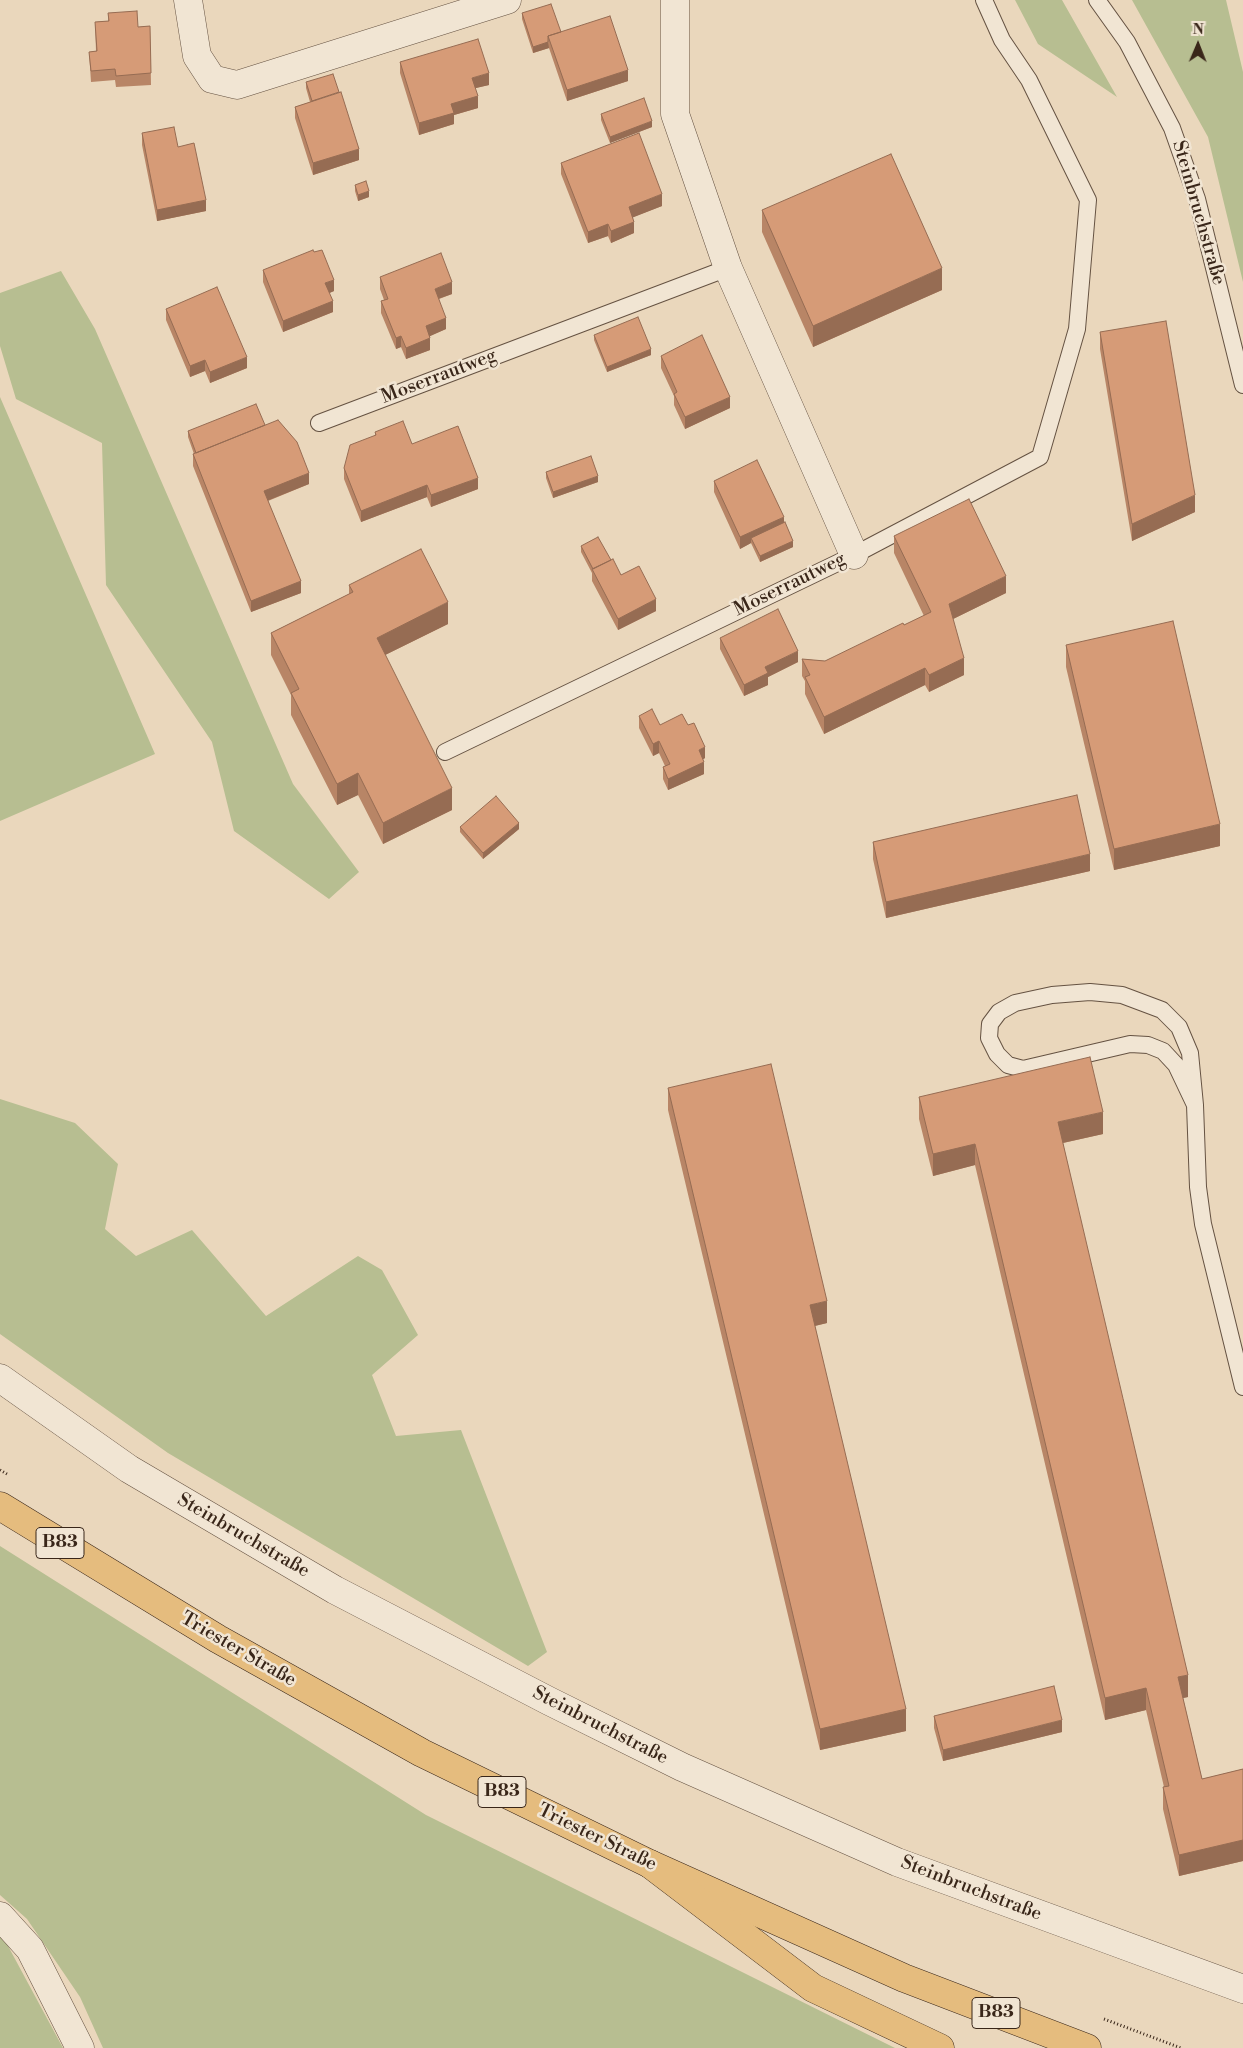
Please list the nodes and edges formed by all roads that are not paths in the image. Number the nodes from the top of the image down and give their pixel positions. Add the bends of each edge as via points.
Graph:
1 (188, 0) edge
2 (507, 0) edge
3 (675, 0) edge
4 (984, 0) edge
5 (1097, 0) edge
6 (728, 268) junction
7 (1243, 385) edge
8 (319, 423) dead end
9 (854, 555) junction
10 (445, 752) dead end
11 (1195, 1105) junction
12 (0, 1378) edge
13 (1243, 1387) edge
14 (0, 1506) edge
15 (650, 1864) junction
16 (0, 1916) edge
17 (1243, 1988) edge
18 (80, 2048) edge
19 (940, 2048) edge
20 (1087, 2048) edge

1 - 2 street via 197,56 212,78 238,85
3 - 6 street, Moserrautweg via 674,114
4 - 9 lane via 1002,40 1029,80 1088,200 1077,329 1040,457
5 - 7 lane, Steinbruchstraße via 1127,42 1172,128 1197,198
6 - 8 lane, Moserrautweg
6 - 9 street, Moserrautweg
9 - 10 lane, Moserrautweg
11 - 11 lane via 1190,1053 1179,1027 1162,1010 1122,995 1090,992 1052,995 1015,1003 999,1012 990,1024 989,1038 997,1054 1008,1065 1023,1069 1130,1044 1148,1045 1163,1051 1176,1065
11 - 13 lane via 1203,1224
12 - 17 street, Steinbruchstraße via 128,1469 334,1590 682,1767 897,1862
14 - 15 main road, Triester Straße / B83 via 218,1640 356,1718
15 - 19 main road via 813,1988
15 - 20 main road, Triester Straße / B83 via 904,1978
16 - 18 street via 30,1949

